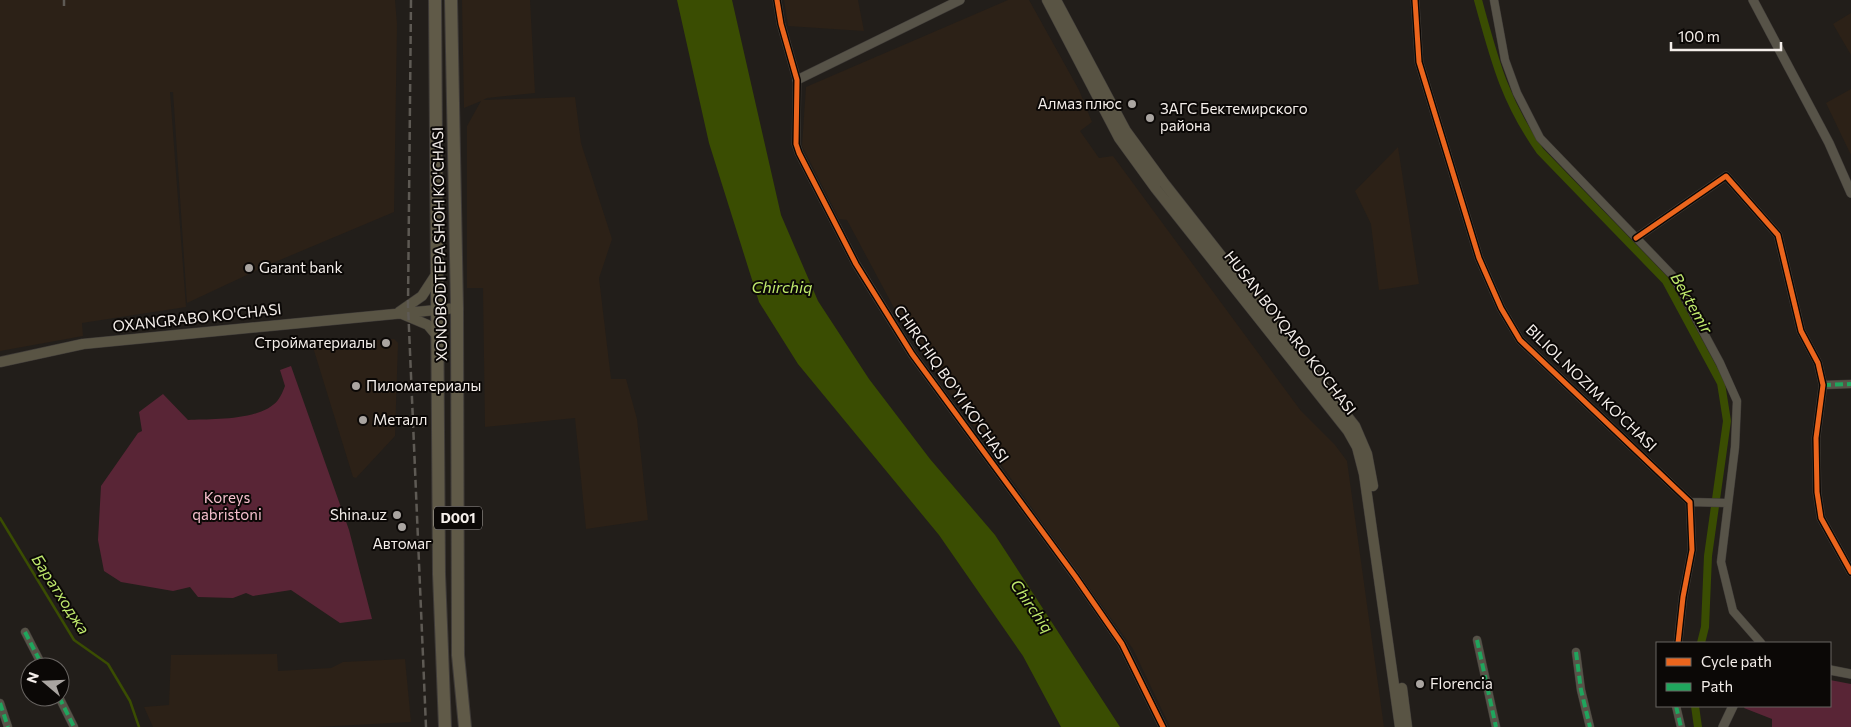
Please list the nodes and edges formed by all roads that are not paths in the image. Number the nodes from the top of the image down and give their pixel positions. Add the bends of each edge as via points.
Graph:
1 (435, 0) edge
2 (451, 0) edge
3 (776, 0) edge
4 (960, 0) edge
5 (1047, 0) edge
6 (1056, 0) edge
7 (1415, 0) edge
8 (1494, 0) edge
9 (1753, 0) edge
10 (797, 80) junction
11 (1160, 186) junction
12 (1851, 193) edge
13 (1636, 238) junction
14 (437, 272) junction
15 (457, 308) junction
16 (438, 309) junction
17 (398, 312) junction
18 (438, 337) junction
19 (0, 362) edge
20 (1851, 384) edge
21 (1823, 385) junction
22 (1690, 502) junction
23 (1727, 503) junction
24 (1851, 572) edge
25 (25, 632) dead end
26 (1477, 640) dead end
27 (1678, 642) edge
28 (1759, 642) edge
29 (1576, 652) dead end
30 (38, 657) edge
31 (1831, 670) edge
32 (1851, 674) edge
33 (0, 703) edge
34 (462, 703) junction
35 (444, 705) junction
36 (64, 707) edge
37 (1676, 707) edge
38 (1732, 707) edge
39 (8, 727) edge
40 (74, 727) edge
41 (444, 727) edge
42 (465, 727) edge
43 (1163, 727) edge
44 (1400, 727) edge
45 (1407, 727) edge
46 (1496, 727) edge
47 (1590, 727) edge
48 (1681, 727) edge
49 (1722, 727) edge

1 - 14 highway, XONOBODTEPA SHOH KO'CHASI / D001
2 - 15 highway, XONOBODTEPA SHOH KO'CHASI / D001
3 - 10 street, CHIRCHIQ BO'YI KO'CHASI
4 - 10 street
5 - 11 main road, HUSAN BOYQARO KO'CHASI via 1119,138
6 - 11 main road, HUSAN BOYQARO KO'CHASI via 1126,132
7 - 22 street, BILIOL NOZIM KO'CHASI via 1419,62 1479,258 1501,308 1520,340
8 - 13 street via 1505,60 1517,93 1540,138
9 - 12 street
10 - 43 street, CHIRCHIQ BO'YI KO'CHASI via 798,153 856,264 912,354 1122,644
11 - 44 main road, HUSAN BOYQARO KO'CHASI via 1348,430 1357,447 1367,493
11 - 45 main road, HUSAN BOYQARO KO'CHASI via 1355,426 1362,440 1369,464
13 - 21 street via 1727,177 1778,236 1801,331 1818,363
13 - 23 street via 1673,276 1737,401
14 - 16 highway, XONOBODTEPA SHOH KO'CHASI / D001
14 - 17 main road, OXANGRABO KO'CHASI via 422,296
15 - 16 main road, OXANGRABO KO'CHASI
15 - 34 highway, XONOBODTEPA SHOH KO'CHASI / D001 via 458,646
16 - 17 main road, OXANGRABO KO'CHASI
16 - 18 highway, XONOBODTEPA SHOH KO'CHASI / D001
17 - 18 main road, OXANGRABO KO'CHASI via 419,320
17 - 19 main road, OXANGRABO KO'CHASI via 83,344
18 - 35 highway, XONOBODTEPA SHOH KO'CHASI / D001 via 439,583
20 - 21 street
21 - 24 street via 1816,438 1820,518
22 - 23 street
22 - 27 street via 1692,550
23 - 28 street via 1721,562 1733,611
25 - 30 street
26 - 46 street
29 - 47 street
31 - 32 street
33 - 39 street
34 - 35 highway
34 - 42 highway, XONOBODTEPA SHOH KO'CHASI / D001
35 - 41 highway, XONOBODTEPA SHOH KO'CHASI / D001
36 - 40 street
37 - 48 street
38 - 49 street

